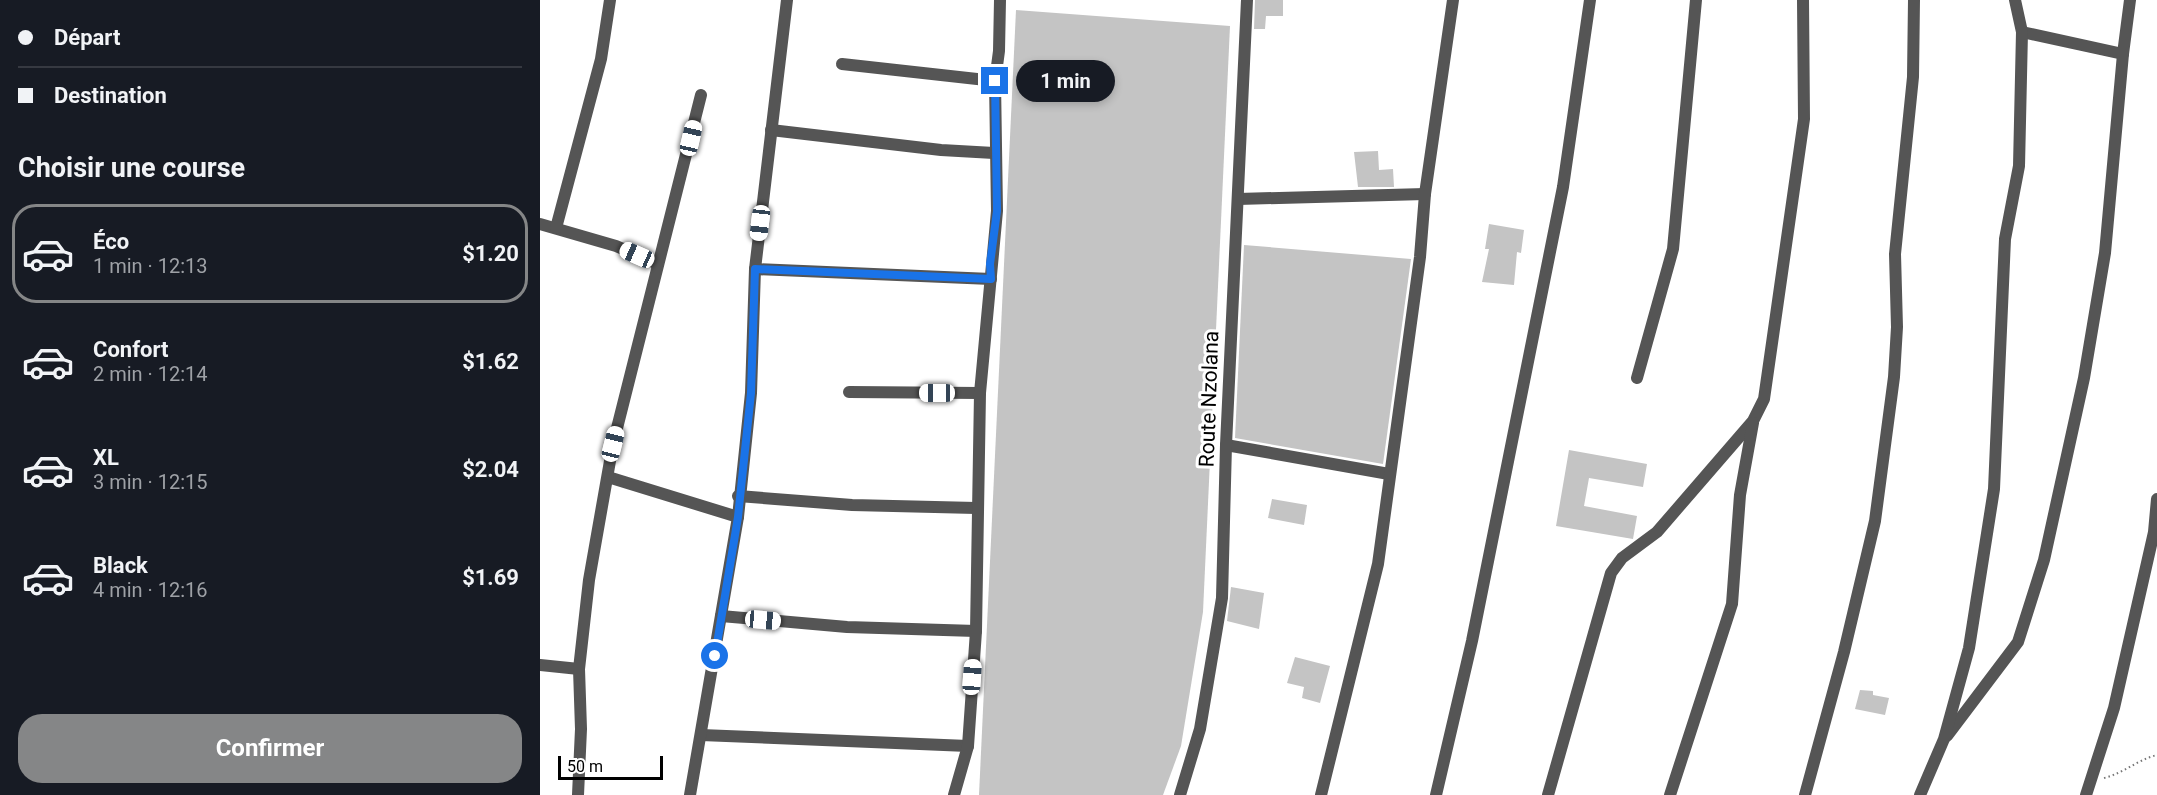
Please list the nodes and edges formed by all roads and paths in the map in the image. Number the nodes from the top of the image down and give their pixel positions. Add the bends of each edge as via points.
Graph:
1 (610, 0) edge
2 (787, 0) edge
3 (1000, 0) edge
4 (1247, 0) edge
5 (1453, 0) edge
6 (1590, 0) edge
7 (1696, 0) edge
8 (1803, 0) edge
9 (1914, 0) edge
10 (2015, 0) edge
11 (2130, 0) edge
12 (2022, 32) junction
13 (2123, 54) junction
14 (842, 64) dead end
15 (995, 81) junction
16 (701, 95) dead end
17 (771, 130) junction
18 (994, 153) junction
19 (1425, 194) junction
20 (1238, 199) junction
21 (540, 224) edge
22 (556, 228) junction
23 (658, 264) junction
24 (755, 269) junction
25 (991, 279) junction
26 (1637, 378) dead end
27 (849, 392) dead end
28 (980, 393) junction
29 (1753, 421) junction
30 (1226, 445) junction
31 (1389, 474) junction
32 (608, 477) junction
33 (738, 496) junction
34 (2157, 499) edge
35 (976, 508) junction
36 (738, 517) junction
37 (722, 616) junction
38 (976, 631) junction
39 (540, 665) edge
40 (579, 669) junction
41 (701, 735) junction
42 (1944, 739) junction
43 (968, 746) junction
44 (2157, 755) edge
45 (2090, 782) junction
46 (578, 795) edge
47 (690, 795) edge
48 (954, 795) edge
49 (1180, 795) edge
50 (1321, 795) edge
51 (1436, 795) edge
52 (1548, 795) edge
53 (1670, 795) edge
54 (1805, 795) edge
55 (1920, 795) edge
56 (2086, 795) edge

1 - 22 street via 601,59
2 - 17 street
3 - 15 street
4 - 20 street, Route Nzolana
5 - 19 street
6 - 51 street via 1563,187 1472,641
7 - 26 street via 1673,249
8 - 29 street via 1804,118 1764,399
9 - 54 street via 1913,76 1895,254 1894,377 1875,520
10 - 12 street
11 - 13 street
12 - 13 street
12 - 42 street via 2019,166 2005,239 1994,489 1969,648
13 - 42 street via 2105,253 2084,378 2044,560 2018,642
14 - 15 street
15 - 18 street
16 - 23 street
17 - 18 street
17 - 24 street
18 - 25 street via 997,211
19 - 20 street
19 - 31 street via 1420,257
20 - 30 street, Route Nzolana
21 - 22 street
22 - 23 street
23 - 32 street
24 - 25 street
24 - 33 street via 751,393
25 - 28 street
27 - 28 street
28 - 35 street
29 - 52 street via 1657,532 1616,564
29 - 53 street via 1740,495 1732,604
30 - 31 street
30 - 49 street, Route Nzolana via 1222,598 1200,729
31 - 50 street via 1378,564
32 - 36 street
32 - 40 street via 589,580
33 - 35 street via 852,505
33 - 36 street
34 - 45 street via 2154,532 2114,708
35 - 38 street
36 - 37 street
37 - 38 street via 847,627
37 - 41 street
38 - 43 street
39 - 40 street
40 - 46 street
41 - 43 street
41 - 47 street
42 - 55 street
43 - 48 street
44 - 45 path via 2142,759 2127,771
45 - 56 street

